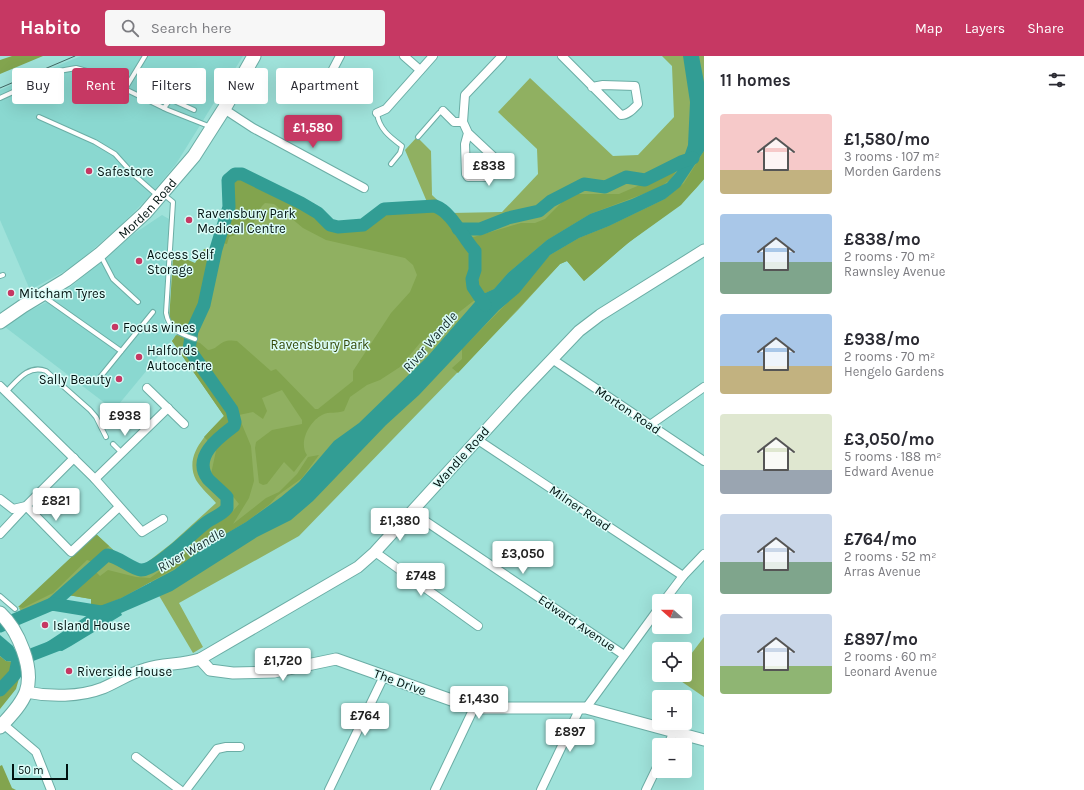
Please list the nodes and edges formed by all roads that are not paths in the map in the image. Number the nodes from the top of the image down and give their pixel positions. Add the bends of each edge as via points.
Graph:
1 (145, 56) edge
2 (254, 56) edge
3 (340, 56) edge
4 (404, 56) edge
5 (433, 56) edge
6 (502, 56) edge
7 (566, 57) edge
8 (334, 68) edge
9 (72, 69) edge
10 (420, 70) junction
11 (129, 83) edge
12 (592, 88) junction
13 (0, 98) edge
14 (156, 104) edge
15 (164, 108) junction
16 (224, 109) junction
17 (194, 110) dead end
18 (443, 112) joint
19 (377, 113) joint
20 (39, 117) dead end
21 (463, 122) junction
22 (213, 127) junction
23 (468, 133) junction
24 (418, 137) dead end
25 (391, 164) dead end
26 (364, 188) dead end
27 (161, 196) junction
28 (704, 250) edge
29 (100, 254) junction
30 (43, 295) junction
31 (138, 302) dead end
32 (153, 312) dead end
33 (0, 322) edge
34 (195, 339) dead end
35 (121, 351) junction
36 (552, 359) junction
37 (97, 381) dead end
38 (704, 387) edge
39 (147, 388) dead end
40 (3, 389) edge
41 (168, 408) junction
42 (184, 424) dead end
43 (650, 425) junction
44 (106, 437) dead end
45 (478, 440) junction
46 (113, 444) dead end
47 (122, 453) junction
48 (74, 458) junction
49 (704, 461) edge
50 (95, 479) junction
51 (0, 499) edge
52 (26, 506) junction
53 (119, 506) junction
54 (412, 512) junction
55 (163, 519) dead end
56 (0, 534) edge
57 (375, 552) junction
58 (704, 554) edge
59 (683, 576) junction
60 (669, 594) edge
61 (0, 596) edge
62 (15, 609) dead end
63 (652, 617) edge
64 (7, 620) edge
65 (478, 626) dead end
66 (624, 655) junction
67 (200, 659) junction
68 (384, 676) junction
69 (26, 692) junction
70 (474, 708) junction
71 (583, 708) junction
72 (1, 725) edge
73 (674, 731) junction
74 (671, 738) edge
75 (704, 740) edge
76 (240, 747) dead end
77 (136, 757) dead end
78 (652, 778) edge
79 (51, 790) edge
80 (180, 790) edge
81 (186, 790) edge
82 (330, 790) edge
83 (434, 790) edge
84 (541, 790) edge
85 (646, 790) edge

1 - 11 lane
2 - 16 main road, Morden Road
3 - 8 street
4 - 10 street
5 - 10 street
6 - 21 street via 465,95
7 - 12 street
9 - 13 lane via 59,71
10 - 19 street via 386,109
12 - 12 street via 603,85 635,86 638,104 633,110 621,115
14 - 15 lane
15 - 17 lane via 168,101 172,100
15 - 22 lane
16 - 22 main road, Morden Road
16 - 26 street via 253,128
18 - 21 street via 454,122
18 - 24 lane via 439,113
19 - 25 lane via 378,123 384,132 402,146
20 - 27 lane via 95,142 115,154 133,174
21 - 23 street
22 - 27 main road, Morden Road
23 - 23 street via 465,144 466,174 468,177 489,177 499,166 499,162
27 - 29 main road, Morden Road
27 - 34 lane via 173,202 167,321 172,328
28 - 36 street, Wandle Road via 600,315 579,331
29 - 30 main road, Morden Road
29 - 31 lane via 113,279
30 - 33 main road, Morden Road
30 - 35 lane
32 - 35 lane
35 - 37 lane
36 - 43 street, Morton Road
36 - 45 street, Wandle Road
38 - 43 street
39 - 41 street
40 - 44 lane via 31,370 46,371 90,410
40 - 48 street
41 - 42 street
41 - 47 street
43 - 49 street, Morton Road
45 - 54 street, Wandle Road
45 - 59 street, Milner Road
46 - 47 lane
47 - 50 street
48 - 50 street
48 - 52 street
50 - 53 street
51 - 52 street via 13,509
52 - 53 street via 70,552
52 - 56 street
53 - 55 street via 142,532
54 - 57 street, Wandle Road
54 - 66 street, Edward Avenue
57 - 65 street
57 - 67 street, Wandle Road via 354,569
58 - 59 street
59 - 60 street
61 - 62 lane
63 - 66 street
64 - 69 main road via 21,644 29,668 30,677
66 - 71 street
67 - 68 street, The Drive via 210,670 257,673 336,660
67 - 69 street, Wandle Road via 145,668 87,692 51,695
68 - 70 street, The Drive
68 - 82 street
69 - 72 main road via 16,709
70 - 71 street, The Drive
70 - 83 street
71 - 73 street, The Drive
71 - 84 street
72 - 79 street via 36,752
73 - 74 street
73 - 75 street, The Drive
76 - 81 street via 217,749
77 - 80 street
78 - 85 street

